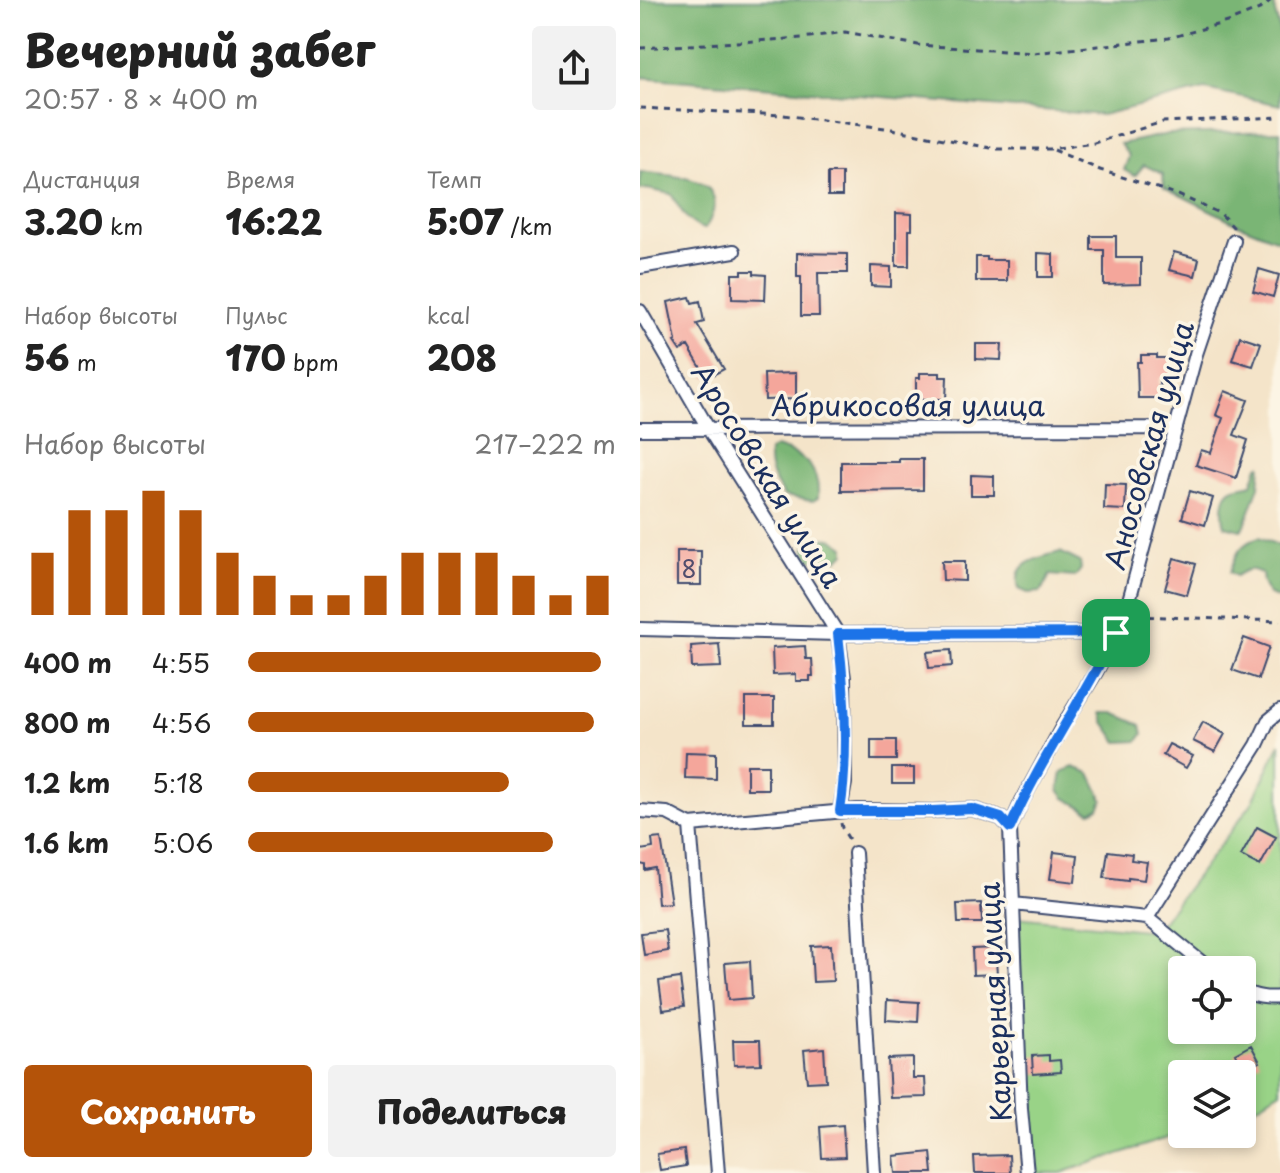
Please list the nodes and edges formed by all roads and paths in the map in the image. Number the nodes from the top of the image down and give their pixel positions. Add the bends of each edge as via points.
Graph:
1 (1271, 0) edge
2 (640, 48) edge
3 (640, 108) edge
4 (1280, 117) edge
5 (1050, 149) junction
6 (1234, 241) joint
7 (734, 251) dead end
8 (640, 267) edge
9 (640, 311) edge
10 (708, 428) junction
11 (1175, 428) junction
12 (640, 429) edge
13 (1125, 615) junction
14 (1280, 621) edge
15 (640, 629) edge
16 (1116, 633) junction
17 (838, 634) junction
18 (1280, 711) edge
19 (640, 811) edge
20 (840, 811) junction
21 (690, 825) junction
22 (1010, 828) junction
23 (855, 853) joint
24 (1013, 904) junction
25 (1147, 918) junction
26 (1194, 956) edge
27 (1256, 996) edge
28 (1280, 997) edge
29 (718, 1173) edge
30 (874, 1173) edge
31 (1027, 1173) edge

1 - 2 path via 1227,22 1169,38 1034,53 918,45 845,32
3 - 5 path via 783,115 996,149
4 - 5 path via 1163,122 1094,143
5 - 6 path via 1221,214 1233,227
6 - 11 street, Аносовская улица
7 - 8 street
9 - 10 street, Аросовская улица
10 - 11 street, Абрикосовая улица
10 - 12 street, Абрикосовая улица
10 - 17 street, Аросовская улица
11 - 13 street, Аносовская улица
13 - 14 path
13 - 16 street, Аносовская улица
15 - 17 street
16 - 17 street
16 - 22 street, Аносовская улица
17 - 20 street, Аросовская улица via 844,678 845,783
18 - 25 street via 1268,721
19 - 21 street via 667,813
20 - 21 street
20 - 22 street via 972,809 1001,818
20 - 23 path
21 - 29 street
22 - 24 street, Карьерная улица
23 - 30 street
24 - 25 street
24 - 31 street, Карьерная улица
25 - 26 street
27 - 28 street

